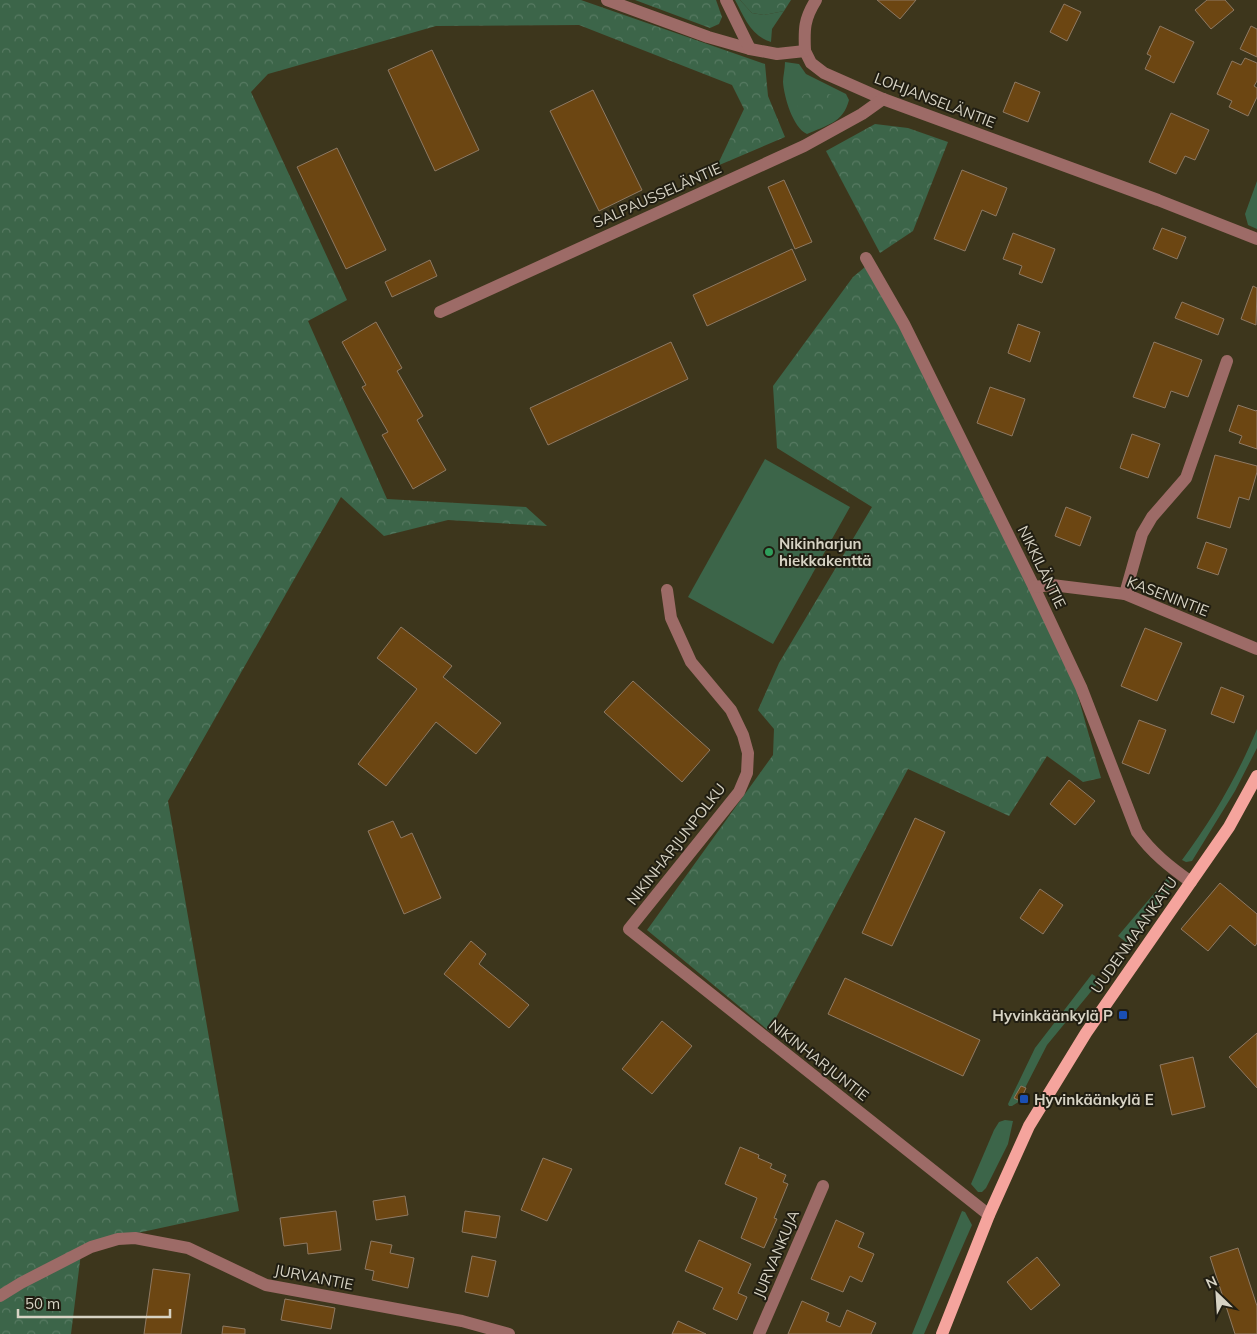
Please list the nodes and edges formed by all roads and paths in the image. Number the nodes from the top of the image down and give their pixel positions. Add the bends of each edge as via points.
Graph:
1 (607, 0) edge
2 (726, 0) edge
3 (816, 0) edge
4 (750, 49) junction
5 (805, 51) junction
6 (882, 99) junction
7 (1257, 239) edge
8 (866, 258) dead end
9 (440, 312) dead end
10 (1227, 361) dead end
11 (1034, 587) junction
12 (667, 590) dead end
13 (1125, 594) junction
14 (1257, 649) edge
15 (1257, 776) edge
16 (1191, 882) junction
17 (629, 929) joint
18 (823, 1186) dead end
19 (989, 1215) junction
20 (0, 1296) edge
21 (509, 1334) edge
22 (759, 1334) edge
23 (942, 1334) edge

1 - 4 street
2 - 4 street
3 - 5 street via 807,13
4 - 5 street via 777,54
5 - 6 street, LOHJANSELÄNTIE via 811,63 824,73
6 - 7 street, LOHJANSELÄNTIE
6 - 9 street, SALPAUSSELÄNTIE via 862,114 804,146
8 - 11 street, NIKKILÄNTIE via 904,324
10 - 13 street via 1186,478 1152,517 1142,534
11 - 13 street, KASENINTIE via 1066,586
11 - 16 street, NIKKILÄNTIE via 1081,687 1137,832 1148,848
12 - 17 street, NIKINHARJUNPOLKU via 671,618 691,662 731,710 743,735 748,753 747,773 739,792
13 - 14 street, KASENINTIE
15 - 16 main road, UUDENMAANKATU via 1229,827
16 - 19 main road, UUDENMAANKATU via 1081,1041 1029,1126
17 - 19 street, NIKINHARJUNTIE
18 - 22 street, JURVANKUJA
19 - 23 main road, UUDENMAANKATU
20 - 21 street, JURVANTIE via 91,1247 135,1238 188,1248 266,1285 462,1321

